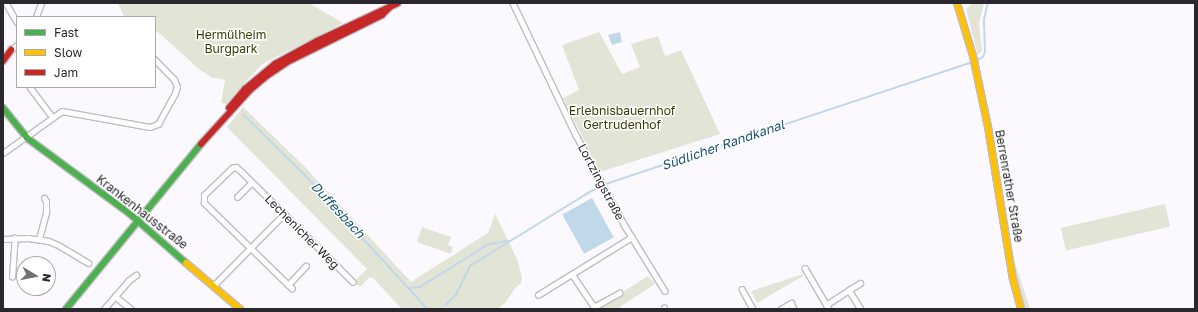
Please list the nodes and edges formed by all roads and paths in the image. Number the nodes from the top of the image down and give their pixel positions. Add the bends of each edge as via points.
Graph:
1 (6, 3) edge
2 (41, 3) edge
3 (398, 3) edge
4 (513, 3) edge
5 (957, 3) edge
6 (36, 16) edge
7 (16, 20) edge
8 (16, 46) edge
9 (11, 50) junction
10 (3, 57) edge
11 (3, 61) edge
12 (156, 61) edge
13 (31, 88) edge
14 (3, 108) edge
15 (53, 117) junction
16 (27, 138) junction
17 (3, 153) edge
18 (251, 183) junction
19 (237, 197) dead end
20 (44, 198) dead end
21 (284, 214) junction
22 (139, 221) junction
23 (632, 237) junction
24 (15, 238) junction
25 (3, 239) edge
26 (39, 239) junction
27 (250, 249) junction
28 (88, 262) dead end
29 (306, 266) dead end
30 (805, 268) dead end
31 (572, 274) junction
32 (136, 275) dead end
33 (12, 277) dead end
34 (352, 282) dead end
35 (860, 283) dead end
36 (214, 285) junction
37 (742, 289) dead end
38 (849, 290) junction
39 (665, 291) dead end
40 (618, 293) dead end
41 (538, 295) dead end
42 (115, 296) junction
43 (828, 307) edge
44 (66, 309) edge
45 (104, 309) edge
46 (131, 309) edge
47 (240, 309) edge
48 (753, 309) edge
49 (781, 309) edge
50 (794, 309) edge
51 (861, 309) edge
52 (1022, 309) edge

1 - 7 street
2 - 6 street
3 - 22 street via 317,40 275,64 245,89
4 - 23 street, Lortzingstraße via 556,95
5 - 52 street, Berrenrather Straße via 973,56 996,164 1013,279
8 - 9 street
9 - 10 street
9 - 11 street
12 - 15 street via 177,86 159,122 153,127 65,111
13 - 15 street
14 - 16 street, Krankenhausstraße
15 - 16 street
16 - 17 street
16 - 22 street, Krankenhausstraße
18 - 19 street
18 - 21 street, Lechenicher Weg
18 - 27 street, Lechenicher Weg via 236,167 232,168 204,195 204,203
20 - 26 street via 47,206
21 - 27 street
21 - 34 street, Lechenicher Weg
22 - 36 street, Krankenhausstraße
22 - 44 street
23 - 31 street
23 - 39 street, Lortzingstraße
24 - 25 street
24 - 26 street
24 - 33 street
26 - 28 street via 60,246
27 - 29 street via 290,287
27 - 36 street
30 - 43 street
31 - 40 street via 594,307
31 - 41 street
32 - 42 street
35 - 38 street
36 - 47 street, Krankenhausstraße
37 - 48 street
38 - 43 street
38 - 51 street
42 - 45 street
42 - 46 street
49 - 50 street via 791,303

